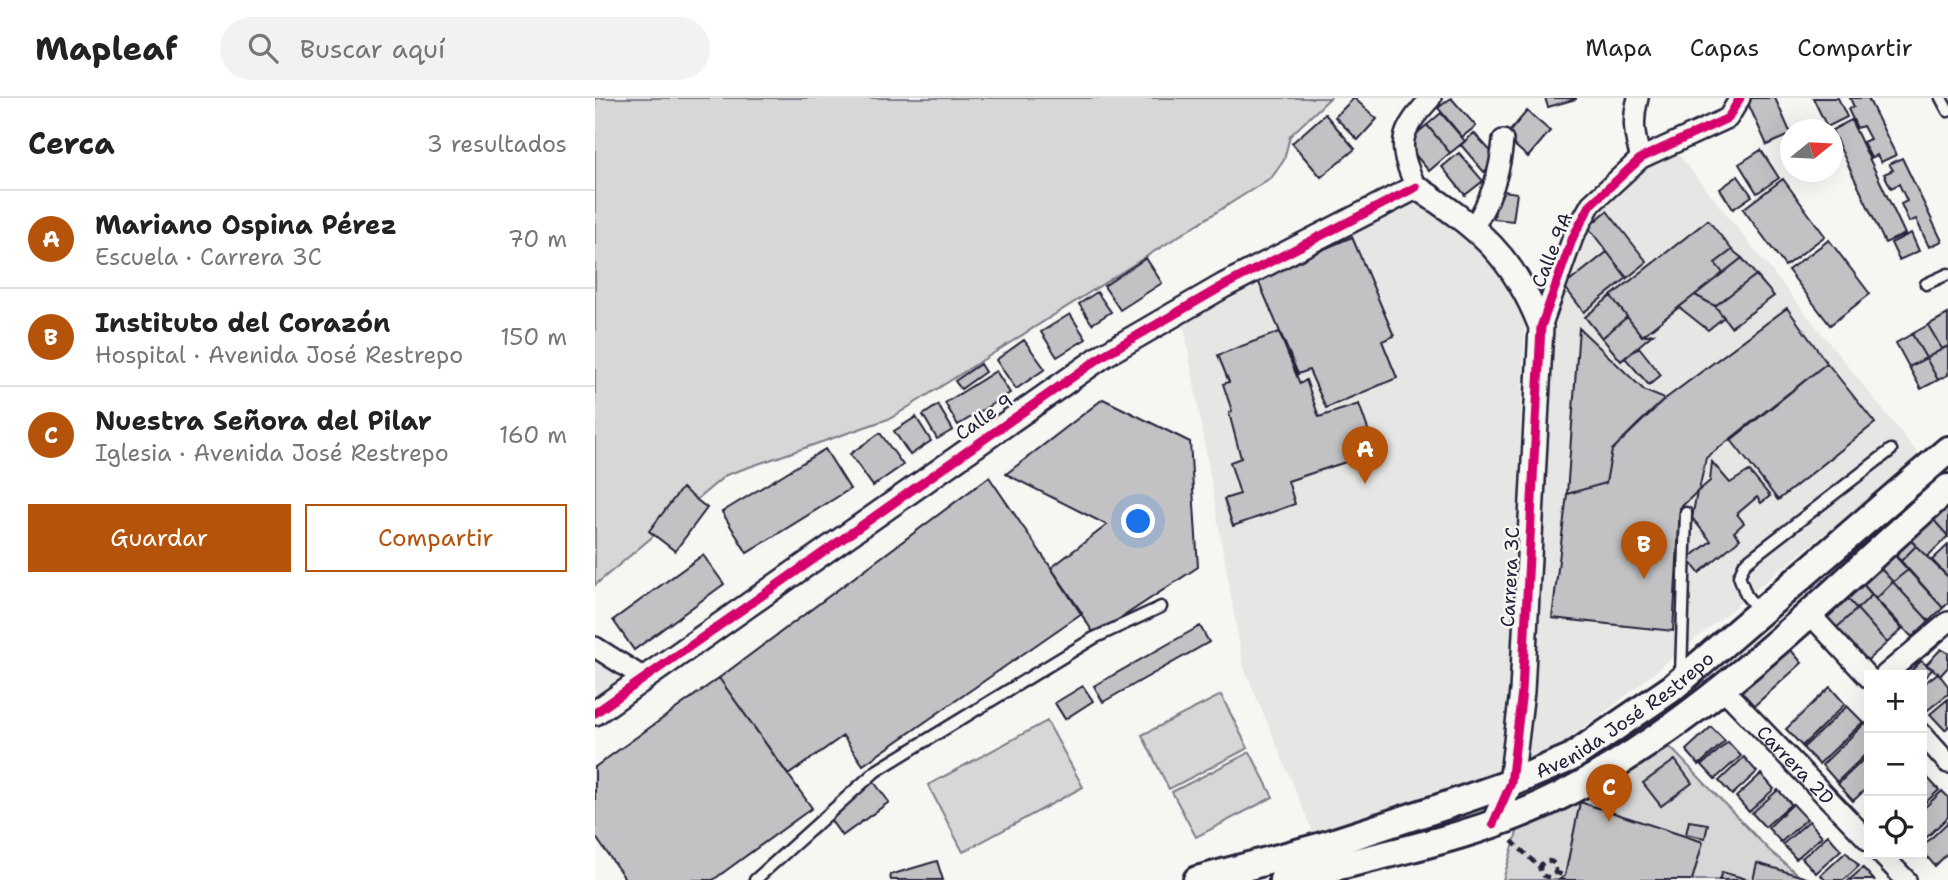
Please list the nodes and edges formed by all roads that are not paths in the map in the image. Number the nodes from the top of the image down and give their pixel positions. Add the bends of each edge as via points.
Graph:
1 (1431, 98) edge
2 (1638, 98) edge
3 (1741, 98) edge
4 (1941, 98) edge
5 (1948, 111) edge
6 (1503, 140) dead end
7 (1641, 158) junction
8 (1416, 187) junction
9 (1473, 228) junction
10 (1948, 274) edge
11 (1926, 284) dead end
12 (1541, 327) junction
13 (1891, 450) dead end
14 (1948, 450) edge
15 (1948, 488) edge
16 (1686, 513) dead end
17 (1161, 607) dead end
18 (1808, 612) junction
19 (1761, 613) junction
20 (1948, 622) edge
21 (595, 647) edge
22 (1891, 670) edge
23 (1864, 673) edge
24 (643, 678) junction
25 (1681, 681) junction
26 (1723, 689) junction
27 (595, 713) edge
28 (1927, 740) edge
29 (1948, 763) edge
30 (1511, 783) junction
31 (1493, 824) junction
32 (1864, 836) edge
33 (1886, 859) edge
34 (755, 880) edge
35 (1197, 880) edge
36 (1283, 880) edge
37 (1906, 880) edge

1 - 8 street via 1401,141
2 - 7 street via 1633,116
3 - 7 street, Calle 9A via 1728,118
4 - 5 lane
6 - 9 street via 1490,200
7 - 12 street, Calle 9A via 1591,204 1573,237
8 - 9 street
8 - 24 street, Calle 9 via 1223,286 1104,355
9 - 12 street via 1506,259
10 - 11 lane
12 - 30 street, Carrera 3C via 1522,691
13 - 19 lane via 1745,563 1739,576 1742,586
14 - 19 main road, Avenida José Restrepo
15 - 18 main road, Avenida José Restrepo
16 - 25 lane
17 - 34 lane via 1094,638 876,771
18 - 23 street
18 - 26 main road, Avenida José Restrepo
19 - 25 main road, Avenida José Restrepo
20 - 22 street
21 - 24 street
24 - 27 street, Calle 9
25 - 30 main road, Avenida José Restrepo via 1570,758
26 - 31 main road, Avenida José Restrepo via 1657,737 1563,795
26 - 32 street, Carrera 2D
28 - 29 street
30 - 31 street, Carrera 3C
30 - 35 main road, Avenida José Restrepo via 1319,847
31 - 36 main road, Avenida José Restrepo
33 - 37 street

